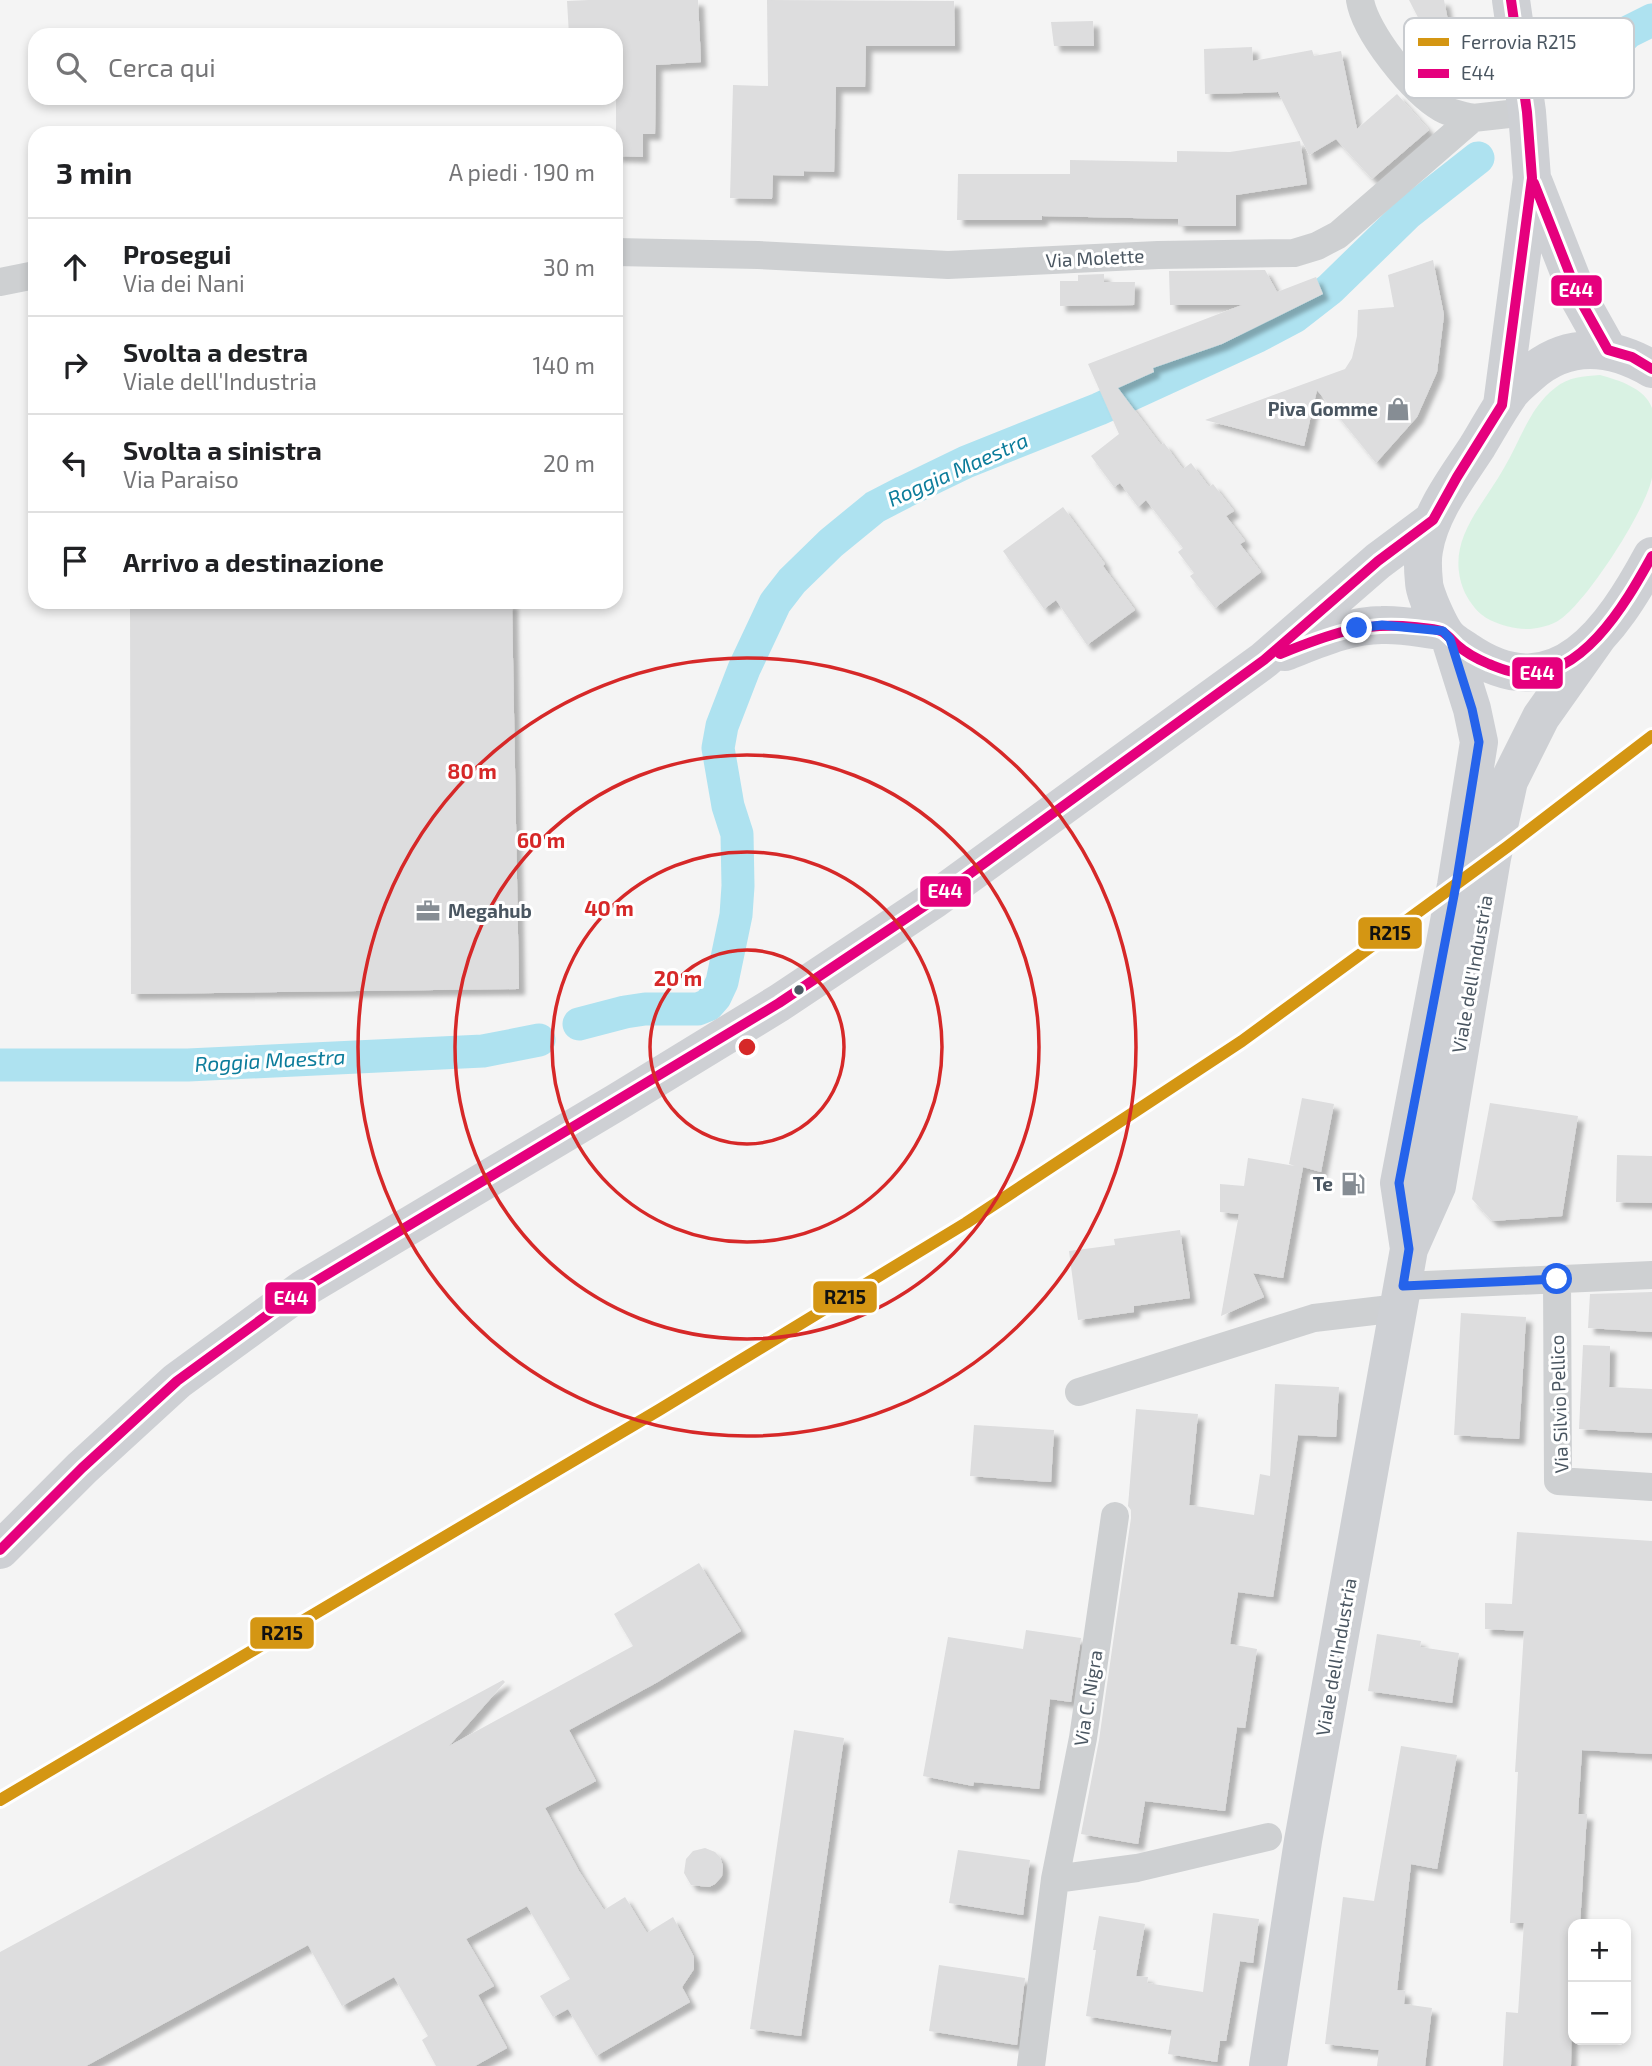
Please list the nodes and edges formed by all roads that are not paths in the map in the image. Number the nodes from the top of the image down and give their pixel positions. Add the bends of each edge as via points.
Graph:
1 (1360, 0) edge
2 (1511, 0) edge
3 (1514, 18) edge
4 (1404, 72) edge
5 (1427, 98) edge
6 (1525, 98) edge
7 (1527, 112) junction
8 (1473, 118) junction
9 (1532, 178) junction
10 (623, 252) edge
11 (28, 276) edge
12 (0, 282) edge
13 (1636, 358) edge
14 (1502, 405) junction
15 (1433, 520) junction
16 (1652, 556) edge
17 (1446, 635) junction
18 (1599, 635) junction
19 (1264, 660) junction
20 (1652, 1275) edge
21 (1557, 1279) junction
22 (1404, 1281) junction
23 (1079, 1392) dead end
24 (1652, 1487) edge
25 (1115, 1516) dead end
26 (0, 1550) edge
27 (1268, 1836) dead end
28 (1055, 1880) junction
29 (1031, 2066) edge
30 (1268, 2066) edge

1 - 4 street via 1373,34
2 - 3 main road
5 - 8 street
6 - 7 main road
7 - 8 street
7 - 9 main road
8 - 10 street, Via Molette via 1338,235 1294,253 948,265
9 - 13 main road via 1580,300
9 - 14 main road
11 - 12 street
13 - 14 main road via 1591,349 1566,354 1538,367
14 - 15 main road
15 - 17 main road, Viale dell'Industria via 1424,550 1424,586
15 - 19 main road via 1378,561
16 - 18 main road
17 - 18 main road via 1483,663 1517,673 1556,667 1579,656
17 - 19 main road via 1382,625 1357,628
17 - 22 main road, Viale dell'Industria via 1479,742 1399,1183
18 - 22 main road, Viale dell'Industria via 1541,717 1508,782 1437,1186
19 - 26 main road via 935,899 779,1003 303,1289 177,1381
20 - 21 street
21 - 22 street
21 - 24 street, Via Silvio Pellico via 1558,1481
22 - 23 street via 1314,1318
22 - 30 main road, Viale dell'Industria via 1303,1841
25 - 28 street, Via C. Nigra via 1083,1738
27 - 28 street via 1137,1868
28 - 29 street, Via C. Nigra

